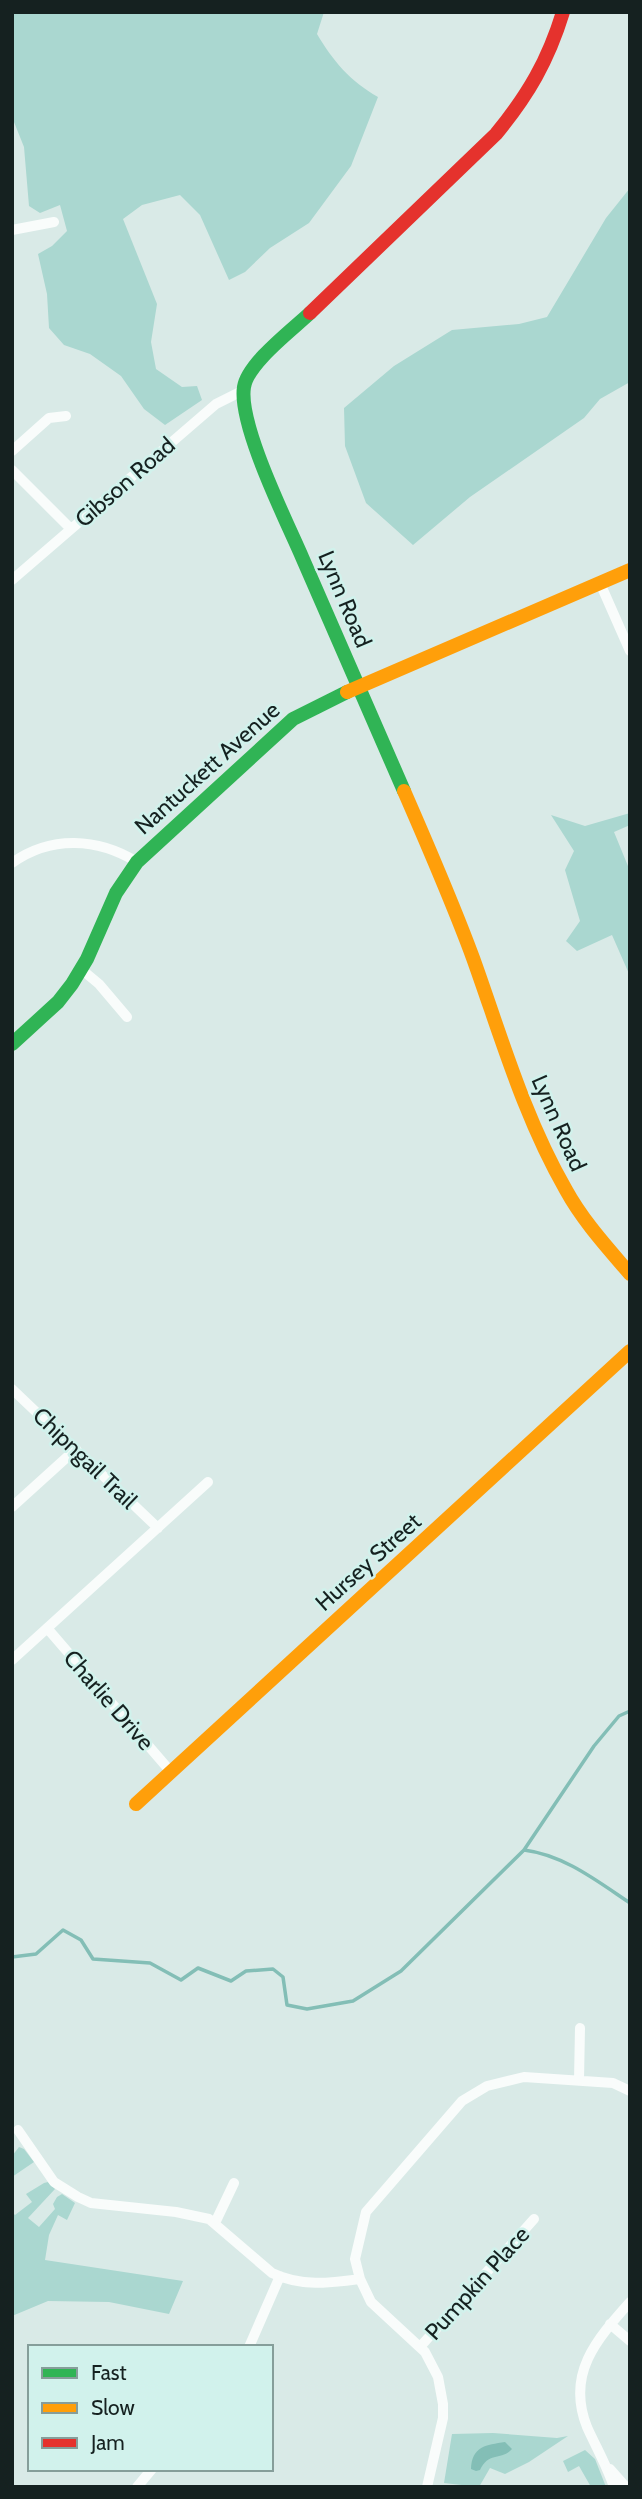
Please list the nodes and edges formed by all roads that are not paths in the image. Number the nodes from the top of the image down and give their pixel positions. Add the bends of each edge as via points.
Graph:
1 (563, 12) edge
2 (54, 222) dead end
3 (12, 230) edge
4 (242, 391) junction
5 (66, 416) dead end
6 (12, 451) edge
7 (12, 470) edge
8 (71, 529) junction
9 (630, 570) edge
10 (12, 580) edge
11 (600, 583) junction
12 (630, 651) edge
13 (358, 687) junction
14 (138, 862) junction
15 (12, 863) edge
16 (81, 969) junction
17 (127, 1017) dead end
18 (12, 1044) edge
19 (630, 1274) edge
20 (630, 1351) edge
21 (12, 1389) edge
22 (76, 1449) junction
23 (208, 1482) dead end
24 (12, 1507) edge
25 (158, 1528) junction
26 (47, 1628) junction
27 (12, 1660) edge
28 (171, 1772) junction
29 (136, 1804) dead end
30 (580, 2028) dead end
31 (579, 2080) junction
32 (630, 2091) edge
33 (18, 2130) dead end
34 (234, 2183) dead end
35 (534, 2219) dead end
36 (215, 2223) junction
37 (280, 2276) junction
38 (360, 2279) junction
39 (630, 2302) edge
40 (610, 2324) junction
41 (630, 2341) edge
42 (250, 2345) edge
43 (420, 2347) junction
44 (607, 2466) junction
45 (150, 2471) edge
46 (137, 2487) edge
47 (427, 2487) edge
48 (614, 2487) edge
49 (626, 2487) edge

1 - 4 street via 541,72 495,136 258,364
2 - 3 street
4 - 8 street, Gibson Road via 216,404
4 - 13 street, Lynn Road via 249,427
5 - 6 street via 49,418
7 - 8 street
8 - 10 street, Gibson Road
9 - 11 street, Nantuckett Avenue
11 - 12 street
11 - 13 street, Nantuckett Avenue
13 - 14 street, Nantuckett Avenue via 293,719
13 - 19 street, Lynn Road via 454,909 542,1147 575,1208
14 - 15 street via 108,848 77,842 46,846
14 - 16 street, Nantuckett Avenue via 116,893
16 - 17 street
16 - 18 street, Nantuckett Avenue via 58,1002
20 - 28 street, Hursey Street
21 - 22 street, Chipngail Trail
22 - 24 street
22 - 25 street, Chipngail Trail
23 - 25 street, Chipngail Trail
25 - 26 street, Chipngail Trail
26 - 27 street, Chipngail Trail
26 - 28 street, Charlie Drive
28 - 29 street, Hursey Street
30 - 31 street
31 - 32 street via 612,2082
31 - 38 street via 524,2077 487,2086 462,2101 366,2212 355,2259
33 - 36 street via 54,2182 91,2203 176,2212
34 - 36 street
35 - 43 street, Pumpkin Place
36 - 37 street
37 - 38 street via 308,2284
37 - 42 street
38 - 43 street via 371,2302
39 - 40 street
40 - 41 street
40 - 44 street via 582,2369 579,2392 587,2426
43 - 47 street via 438,2377 443,2404
44 - 48 street
44 - 49 street
45 - 46 street

